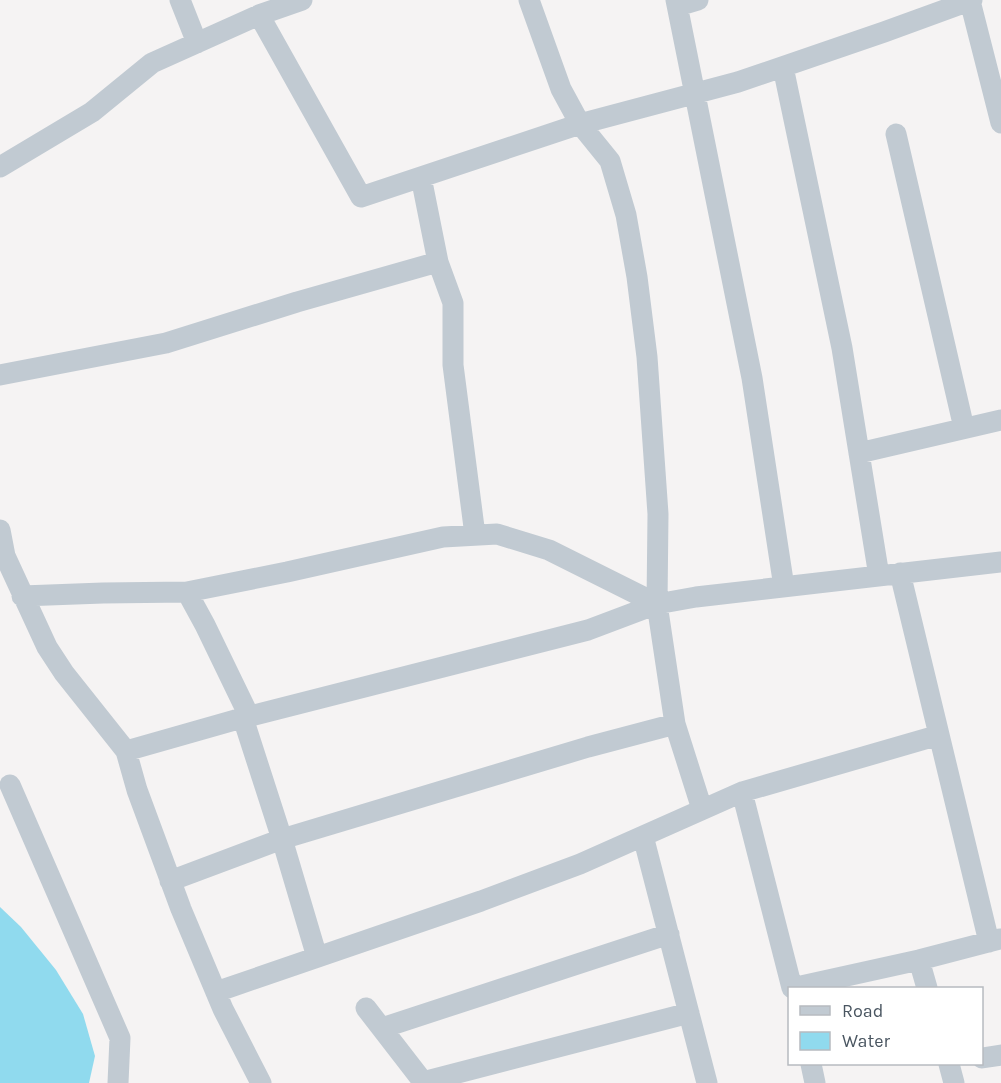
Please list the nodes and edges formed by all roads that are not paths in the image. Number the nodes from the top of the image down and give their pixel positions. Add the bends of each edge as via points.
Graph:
1 (180, 0) edge
2 (302, 0) edge
3 (529, 0) edge
4 (698, 0) edge
5 (971, 0) edge
6 (677, 3) edge
7 (259, 15) junction
8 (197, 43) junction
9 (783, 67) junction
10 (694, 93) junction
11 (1000, 115) edge
12 (580, 124) junction
13 (896, 134) dead end
14 (0, 166) edge
15 (421, 177) junction
16 (438, 262) junction
17 (0, 375) edge
18 (1001, 420) edge
19 (964, 428) junction
20 (859, 453) junction
21 (0, 530) edge
22 (475, 535) junction
23 (1001, 562) edge
24 (889, 575) junction
25 (783, 587) junction
26 (187, 592) junction
27 (22, 596) junction
28 (657, 604) junction
29 (246, 717) junction
30 (675, 724) junction
31 (939, 735) junction
32 (126, 751) junction
33 (10, 785) dead end
34 (742, 792) junction
35 (702, 809) junction
36 (643, 836) junction
37 (282, 839) junction
38 (170, 881) junction
39 (669, 934) junction
40 (995, 940) edge
41 (317, 957) junction
42 (919, 960) junction
43 (792, 987) edge
44 (797, 987) edge
45 (927, 987) edge
46 (216, 992) junction
47 (366, 1008) dead end
48 (689, 1013) junction
49 (382, 1028) junction
50 (1001, 1055) edge
51 (983, 1058) edge
52 (811, 1065) edge
53 (949, 1065) edge
54 (118, 1083) edge
55 (261, 1083) edge
56 (423, 1083) edge
57 (707, 1083) edge
58 (815, 1083) edge
59 (954, 1083) edge

1 - 8 street
2 - 7 street
3 - 12 street via 561,89
4 - 6 street
5 - 9 street
5 - 11 street
6 - 10 street
7 - 8 street
7 - 15 street via 361,197
8 - 14 street via 152,63 92,112
9 - 10 street
9 - 20 street via 842,348
10 - 12 street
10 - 25 street via 752,378
12 - 15 street
12 - 28 street via 610,160 638,276 658,514
13 - 19 street
15 - 16 street
16 - 17 street via 166,343
16 - 22 street via 453,303 453,365
18 - 19 street
19 - 20 street
20 - 24 street
21 - 27 street via 5,555
22 - 26 street via 443,537
22 - 28 street via 497,534 549,550
23 - 24 street
24 - 25 street
24 - 31 street
25 - 28 street
26 - 27 street
26 - 29 street
27 - 32 street via 64,673
28 - 29 street via 588,630
28 - 30 street
29 - 32 street
29 - 37 street
30 - 35 street
30 - 37 street
31 - 34 street
31 - 40 street
32 - 38 street
33 - 54 street via 120,1038
34 - 35 street
34 - 43 street
35 - 36 street
36 - 39 street
36 - 41 street via 580,864
37 - 38 street
37 - 41 street
38 - 46 street
39 - 48 street
39 - 49 street
40 - 42 street
41 - 46 street
42 - 44 street
42 - 45 street
46 - 55 street
47 - 49 street
48 - 56 street
48 - 57 street
49 - 56 street
50 - 51 street
52 - 58 street
53 - 59 street

